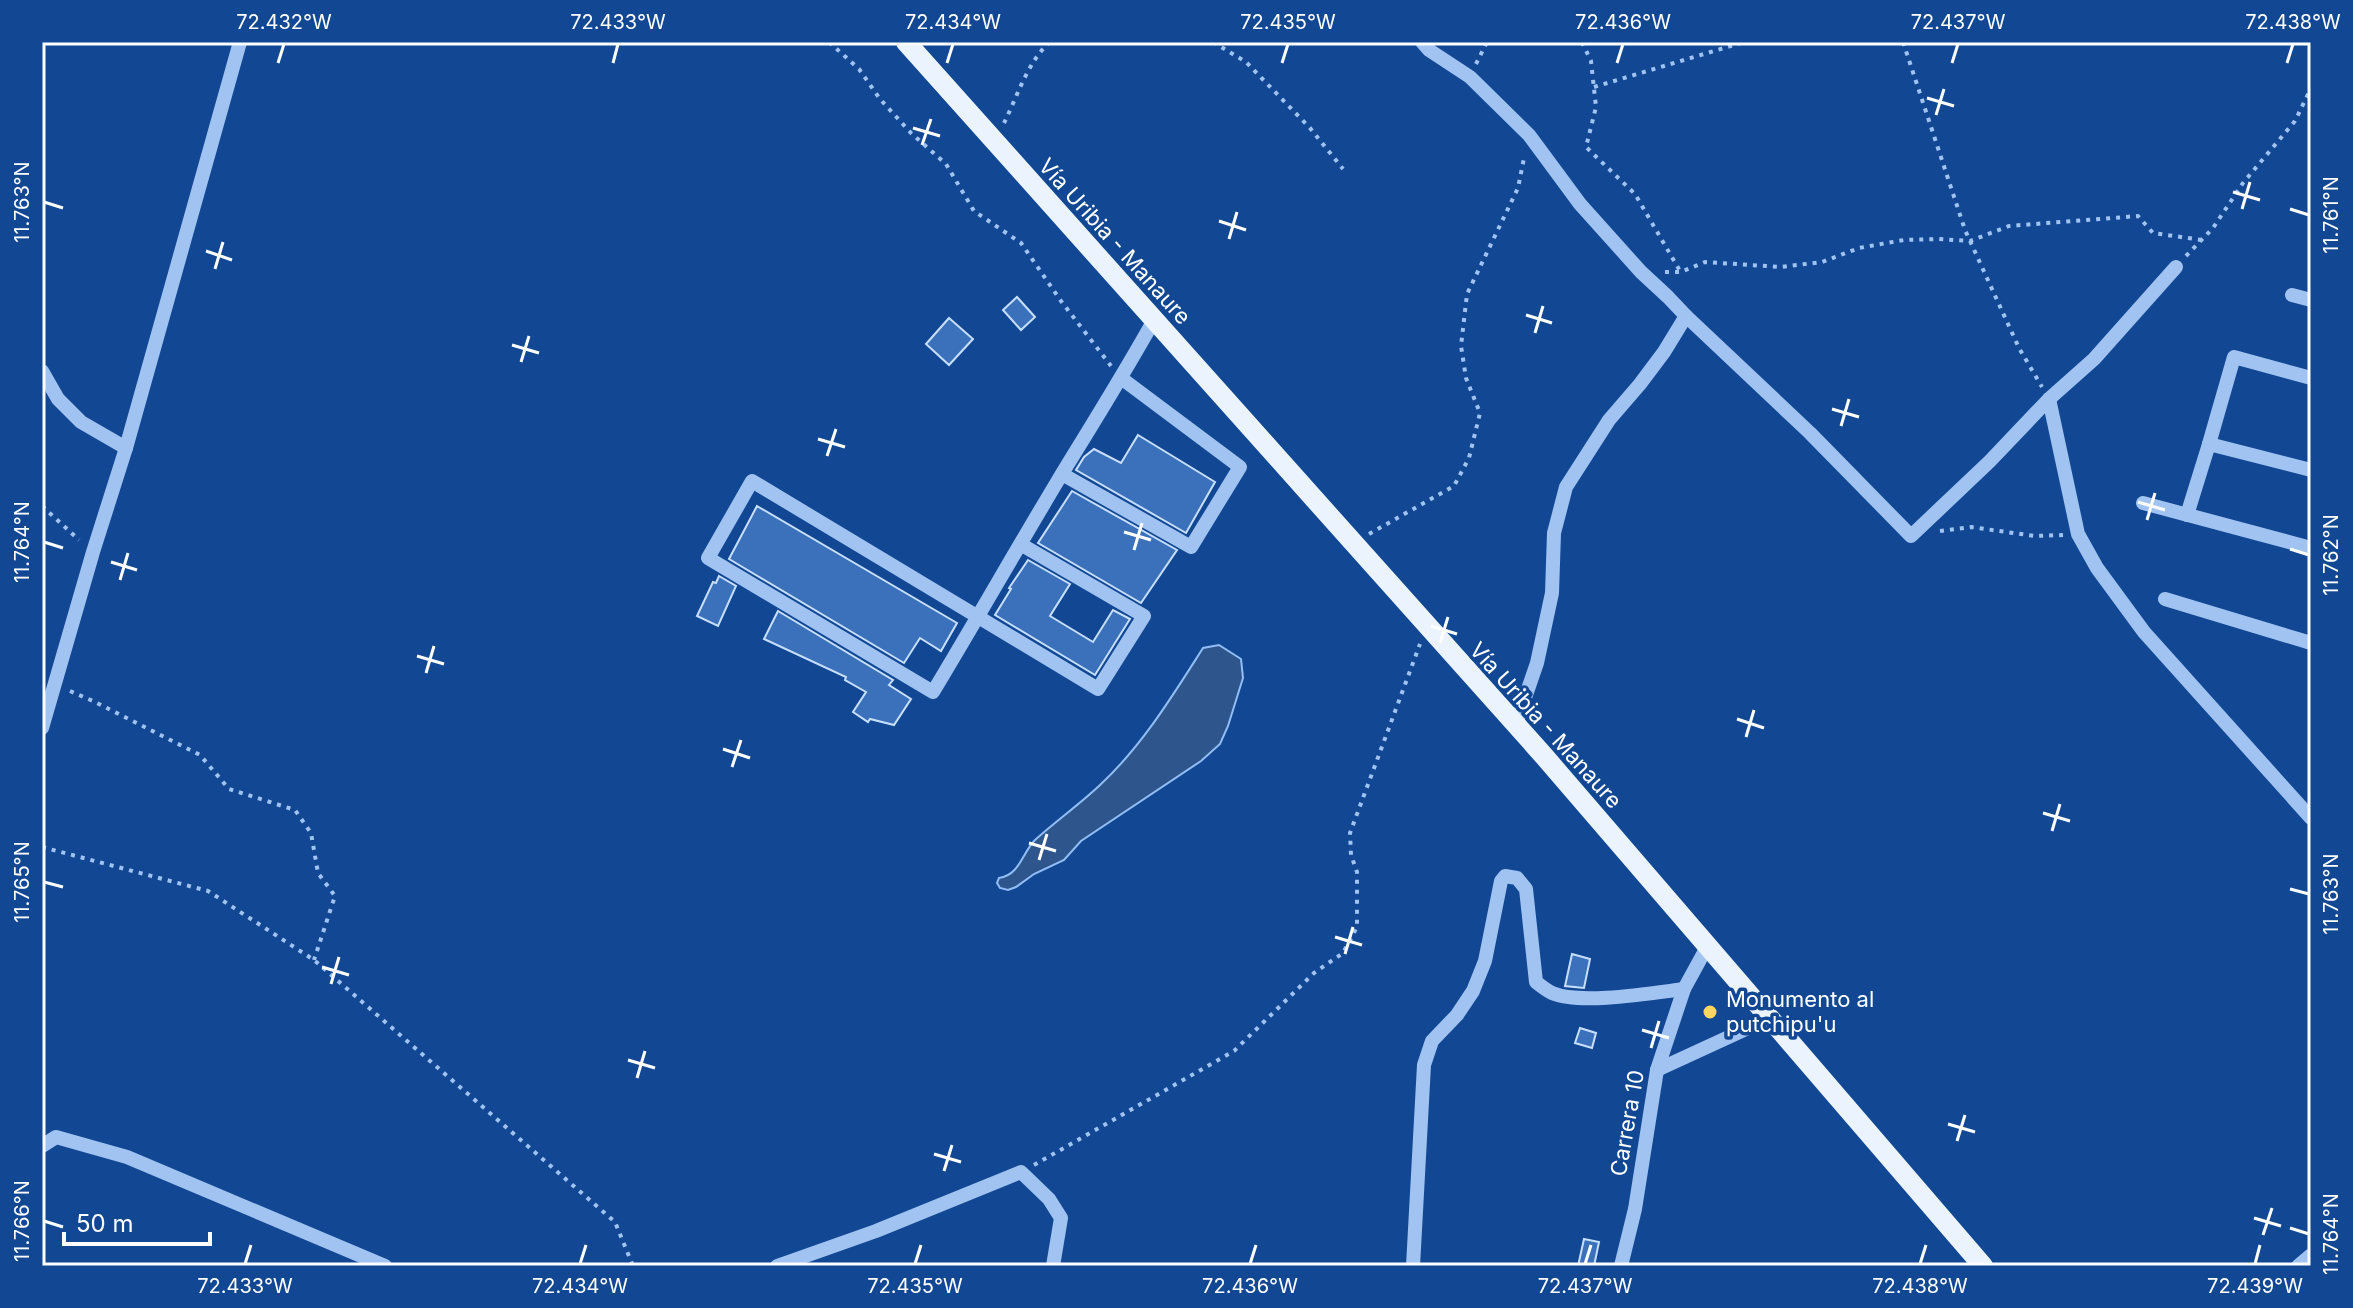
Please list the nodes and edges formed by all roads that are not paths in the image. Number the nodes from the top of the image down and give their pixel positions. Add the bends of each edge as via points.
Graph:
1 (240, 42) edge
2 (906, 42) edge
3 (1422, 42) edge
4 (2176, 267) road end
5 (2292, 295) dead end
6 (2311, 300) edge
7 (1686, 316) junction
8 (1154, 320) junction
9 (42, 371) edge
10 (1121, 378) junction
11 (2311, 378) edge
12 (2049, 399) junction
13 (2209, 444) junction
14 (126, 448) junction
15 (2311, 470) edge
16 (1062, 474) junction
17 (2143, 503) dead end
18 (2187, 515) junction
19 (1022, 545) junction
20 (2311, 548) edge
21 (2165, 599) dead end
22 (979, 616) junction
23 (2311, 643) edge
24 (1515, 727) junction
25 (42, 728) edge
26 (2311, 818) edge
27 (1707, 947) junction
28 (1684, 989) junction
29 (1768, 1019) junction
30 (1657, 1070) junction
31 (42, 1146) edge
32 (2311, 1255) edge
33 (802, 1262) edge
34 (385, 1266) edge
35 (777, 1266) edge
36 (1053, 1266) edge
37 (1413, 1266) edge
38 (1621, 1266) edge
39 (1983, 1266) edge
40 (2298, 1266) edge

1 - 14 street
2 - 8 main road, Vía Uribia - Manaure
3 - 7 street via 1470,77 1529,135 1580,204
4 - 12 street via 2094,359
5 - 6 street
7 - 12 street via 1911,536
7 - 24 street via 1566,487 1554,533 1552,593 1537,663
8 - 10 street
8 - 24 main road, Vía Uribia - Manaure
9 - 14 street via 58,399 81,422
10 - 16 street
10 - 16 street via 1240,467 1191,547
11 - 13 street via 2234,357
12 - 26 street via 2078,534 2097,568 2144,632
13 - 15 street
13 - 18 street
14 - 25 street
16 - 19 street
17 - 18 street
18 - 20 street
19 - 22 street
19 - 22 street via 1144,616 1098,689
21 - 23 street
22 - 22 street via 933,692 708,558 752,481
24 - 27 main road, Vía Uribia - Manaure
27 - 28 street, Carrera 10
27 - 29 main road, Vía Uribia - Manaure
28 - 30 street, Carrera 10
28 - 37 street via 1610,997 1549,992 1536,982 1526,889 1517,878 1505,876 1473,991 1432,1041 1424,1065
29 - 30 street
29 - 39 main road, Vía Uribia - Manaure
30 - 38 street, Carrera 10
31 - 34 street via 56,1137 127,1157
32 - 40 street
33 - 35 street
33 - 36 street via 1021,1172 1061,1218

